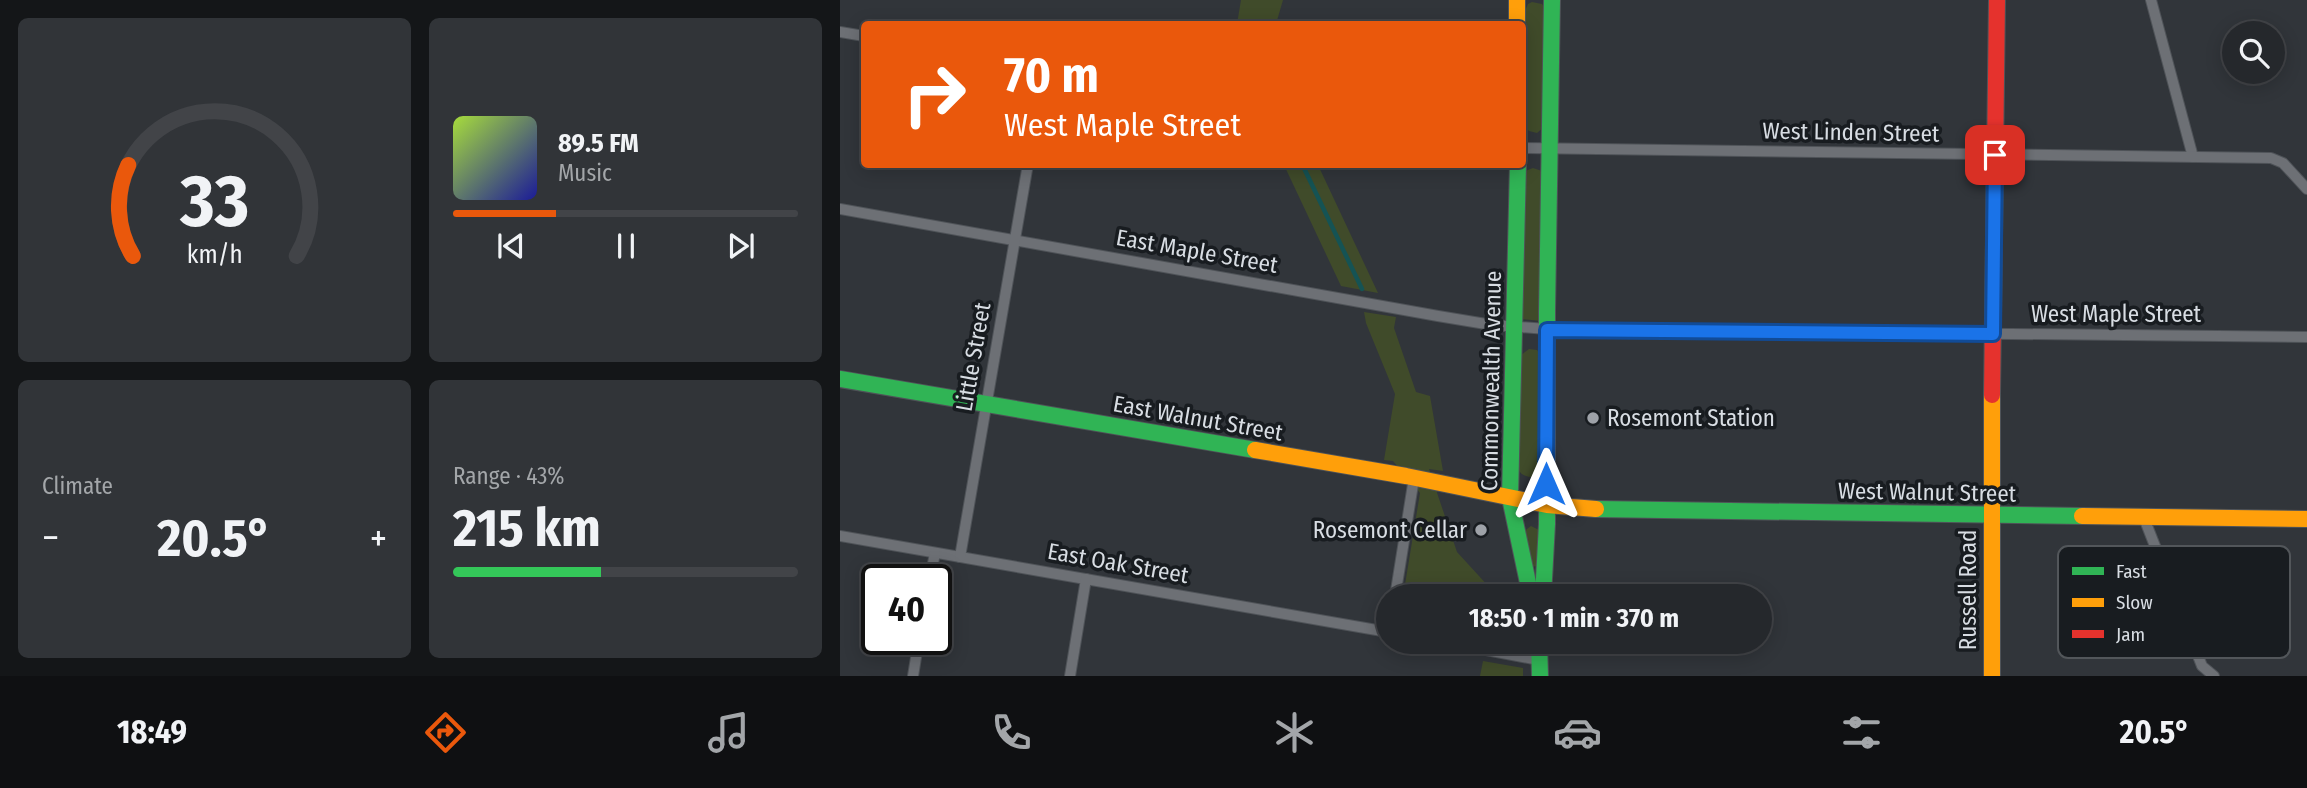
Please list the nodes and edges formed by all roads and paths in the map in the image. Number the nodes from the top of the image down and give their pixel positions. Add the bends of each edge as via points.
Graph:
1 (1517, 0) edge
2 (1552, 0) edge
3 (1997, 0) edge
4 (2151, 0) edge
5 (1517, 21) edge
6 (840, 32) edge
7 (861, 36) edge
8 (1526, 148) edge
9 (1550, 148) junction
10 (1995, 155) junction
11 (2193, 157) junction
12 (1027, 168) edge
13 (1518, 168) edge
14 (2307, 189) edge
15 (840, 209) edge
16 (1015, 240) junction
17 (1514, 327) junction
18 (1547, 330) junction
19 (1993, 334) junction
20 (2307, 337) edge
21 (840, 379) edge
22 (985, 405) junction
23 (1414, 478) junction
24 (1510, 498) junction
25 (1547, 505) junction
26 (1991, 515) junction
27 (2144, 518) junction
28 (2307, 519) edge
29 (840, 536) edge
30 (2155, 546) edge
31 (935, 553) junction
32 (960, 557) junction
33 (933, 564) edge
34 (1086, 579) junction
35 (1397, 584) edge
36 (1528, 584) edge
37 (1544, 584) edge
38 (1376, 630) edge
39 (1488, 654) edge
40 (916, 655) edge
41 (2199, 658) edge
42 (1540, 668) edge
43 (913, 676) edge
44 (1070, 676) edge
45 (1992, 676) edge
46 (2214, 676) edge

1 - 5 street
2 - 9 street
3 - 10 street, Russell Road
4 - 11 street
6 - 7 street
8 - 9 street, West Linden Street
9 - 10 street, West Linden Street
9 - 18 street
10 - 11 street, West Linden Street
10 - 19 street, Russell Road
11 - 14 street, West Linden Street via 2271,158 2283,163
12 - 16 street, Little Street
13 - 17 street, Commonwealth Avenue
15 - 16 street, East Maple Street
16 - 17 street, East Maple Street
16 - 22 street, Little Street
17 - 18 street, East Maple Street
17 - 24 street, Commonwealth Avenue
18 - 19 street, West Maple Street
18 - 25 street
19 - 20 street, West Maple Street
19 - 26 street, Russell Road
21 - 22 street, East Walnut Street
22 - 23 street, East Walnut Street
22 - 32 street, Little Street
23 - 24 street, East Walnut Street
23 - 35 street
24 - 25 street, East Walnut Street
24 - 36 street, Commonwealth Avenue
25 - 26 street, West Walnut Street
25 - 37 street
26 - 27 street, West Walnut Street
26 - 45 street, Russell Road
27 - 28 street, West Walnut Street
27 - 30 street
29 - 31 street, East Oak Street
31 - 32 street, East Oak Street
31 - 33 street
32 - 34 street, East Oak Street
34 - 38 street, East Oak Street
34 - 44 street
39 - 42 street
40 - 43 street
41 - 46 street

